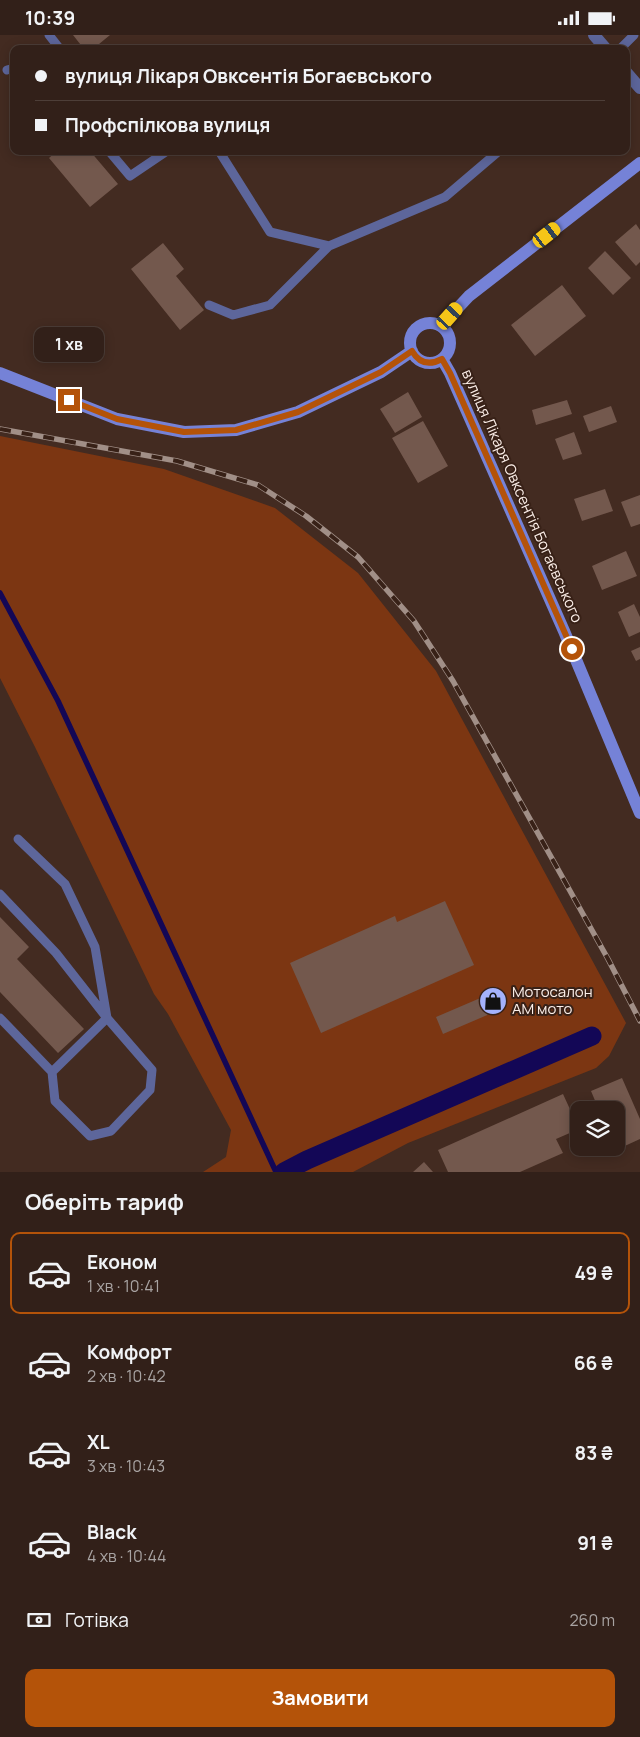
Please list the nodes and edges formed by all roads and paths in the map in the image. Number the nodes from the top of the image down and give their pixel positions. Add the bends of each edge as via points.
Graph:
1 (49, 35) edge
2 (594, 35) edge
3 (634, 35) edge
4 (57, 45) edge
5 (603, 45) edge
6 (624, 45) edge
7 (630, 77) edge
8 (640, 88) edge
9 (112, 155) edge
10 (162, 155) edge
11 (222, 155) edge
12 (494, 155) edge
13 (640, 163) edge
14 (329, 246) junction
15 (209, 305) dead end
16 (441, 327) junction
17 (412, 351) junction
18 (442, 359) junction
19 (0, 373) edge
20 (640, 813) edge
21 (18, 839) dead end
22 (0, 893) edge
23 (0, 1018) edge
24 (107, 1018) junction
25 (52, 1072) junction

1 - 4 lane
2 - 5 street
3 - 6 lane
7 - 8 street
9 - 10 lane via 130,176
11 - 14 lane via 270,232
12 - 14 lane via 445,197
13 - 16 street via 469,296
14 - 15 lane via 270,305 233,315
16 - 17 street via 428,323 416,329 410,341
16 - 18 street via 450,343
17 - 18 street via 423,362
17 - 19 street via 381,372 298,412 236,430 184,432 117,419
18 - 20 street, вулиця Лікаря Овксентія Богаєвського via 564,631
21 - 24 lane via 65,884 95,947
22 - 24 lane via 56,953
23 - 25 lane
24 - 25 lane
24 - 25 lane via 152,1070 150,1089 111,1131 90,1136 54,1101

